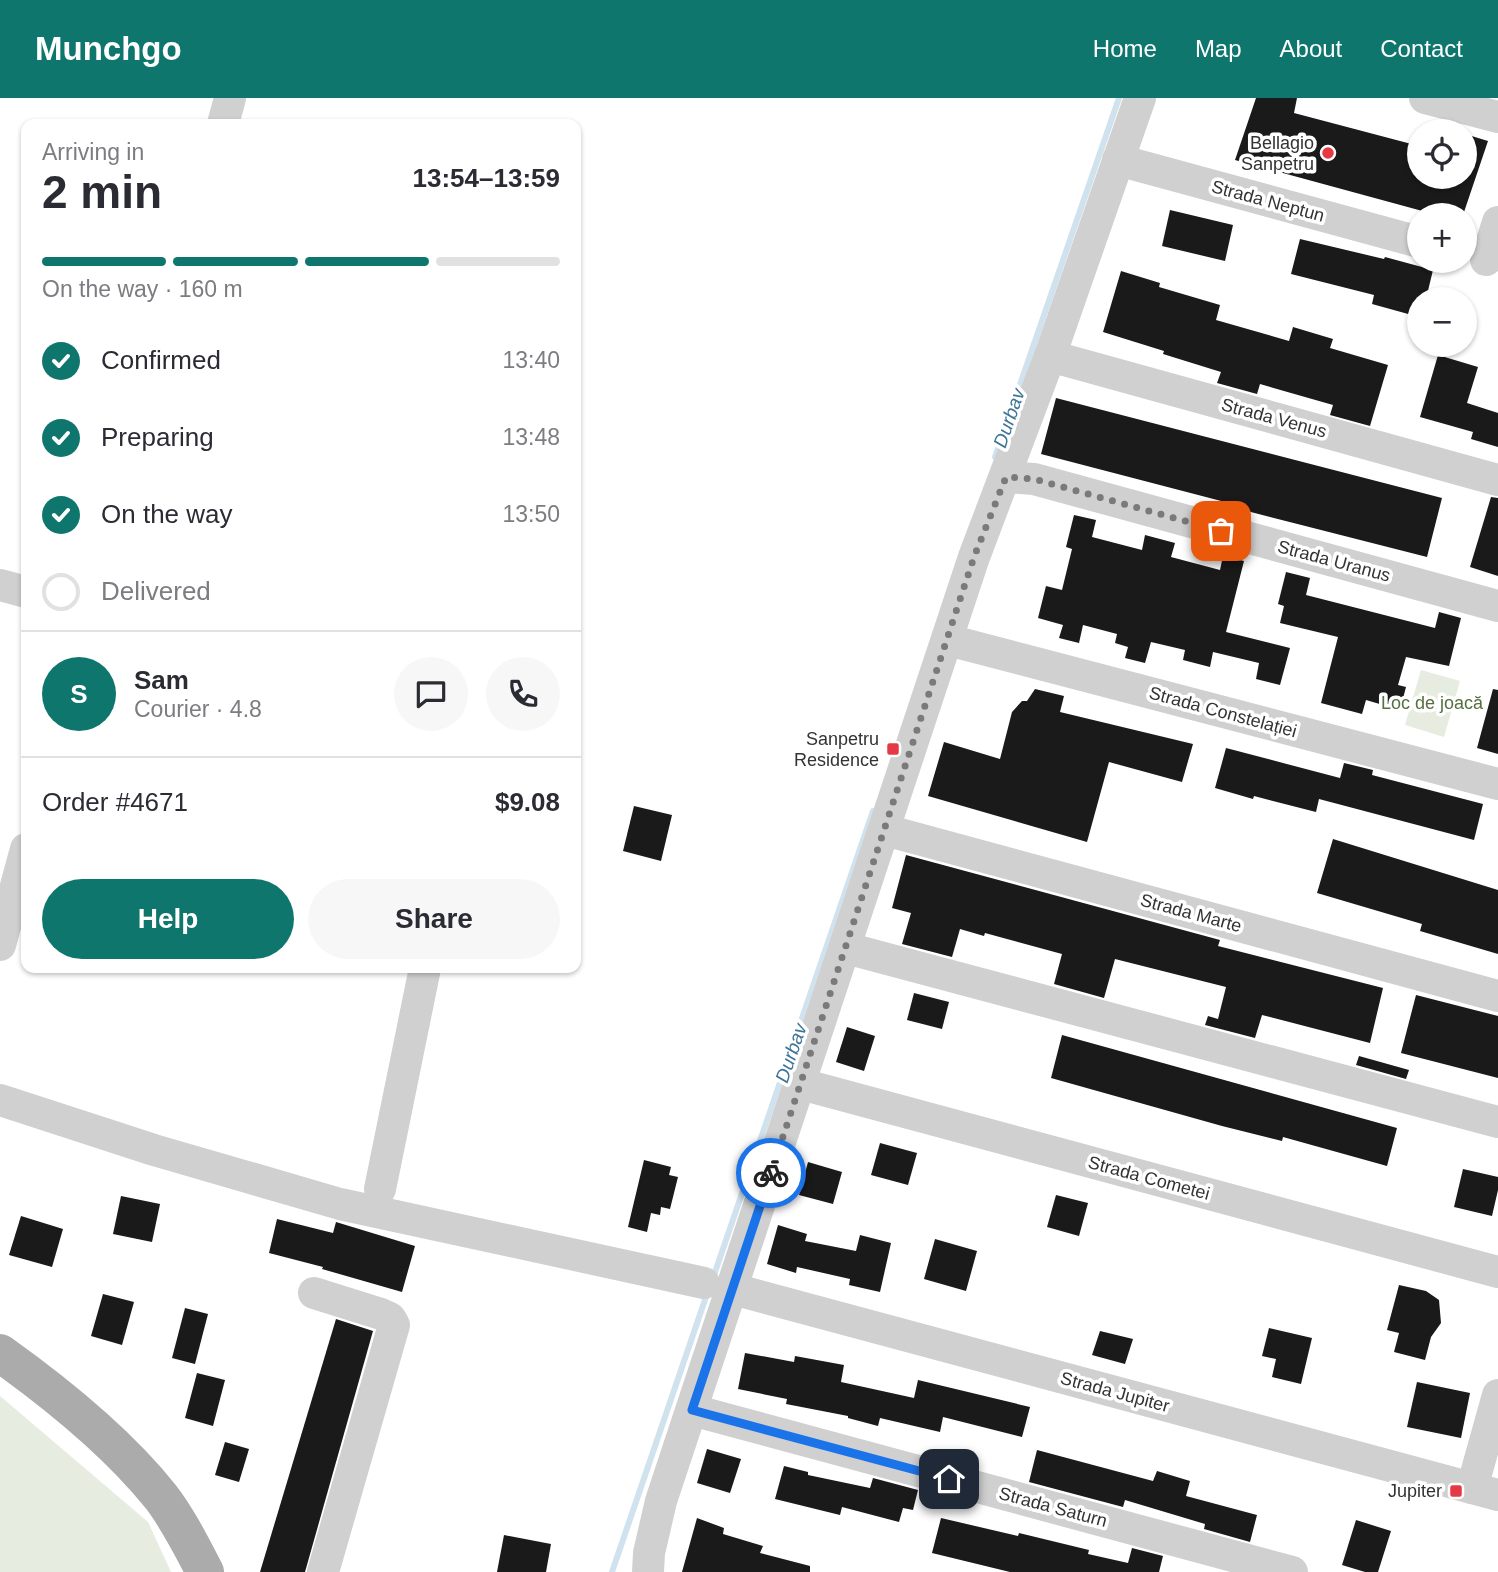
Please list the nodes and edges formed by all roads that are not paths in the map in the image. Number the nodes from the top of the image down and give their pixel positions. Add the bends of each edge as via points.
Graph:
1 (230, 98) edge
2 (1140, 98) edge
3 (1425, 98) edge
4 (1498, 117) edge
5 (224, 119) edge
6 (1118, 160) junction
7 (1498, 222) edge
8 (1407, 239) edge
9 (1483, 260) edge
10 (1050, 356) junction
11 (1006, 477) junction
12 (1498, 480) edge
13 (0, 585) edge
14 (21, 591) edge
15 (1498, 606) edge
16 (948, 640) junction
17 (1498, 784) edge
18 (885, 831) junction
19 (21, 868) edge
20 (0, 946) edge
21 (846, 948) junction
22 (424, 973) edge
23 (1498, 996) edge
24 (801, 1084) junction
25 (0, 1100) edge
26 (1498, 1122) edge
27 (380, 1189) dead end
28 (1498, 1272) edge
29 (718, 1286) junction
30 (314, 1293) dead end
31 (0, 1353) edge
32 (1498, 1395) edge
33 (692, 1410) junction
34 (1485, 1492) edge
35 (205, 1572) edge
36 (323, 1572) edge
37 (648, 1572) edge
38 (1292, 1572) edge

1 - 5 street
2 - 6 street
3 - 4 street
6 - 8 street, Strada Neptun
6 - 10 street
7 - 9 street
10 - 11 street
10 - 12 street, Strada Venus
11 - 15 street, Strada Uranus via 1034,479
11 - 16 street
13 - 14 street
16 - 17 street, Strada Constelației
16 - 18 street
18 - 21 street
18 - 23 street, Strada Marte
19 - 20 street
21 - 24 street
21 - 26 street
22 - 27 street
24 - 28 street, Strada Cometei
24 - 29 street
25 - 29 street, Strada Jupiter via 340,1205
29 - 33 street
29 - 34 street, Strada Jupiter
30 - 36 street via 381,1314 394,1325
31 - 35 main road via 105,1438 162,1498
32 - 34 street
33 - 37 street via 661,1501
33 - 38 street, Strada Saturn

